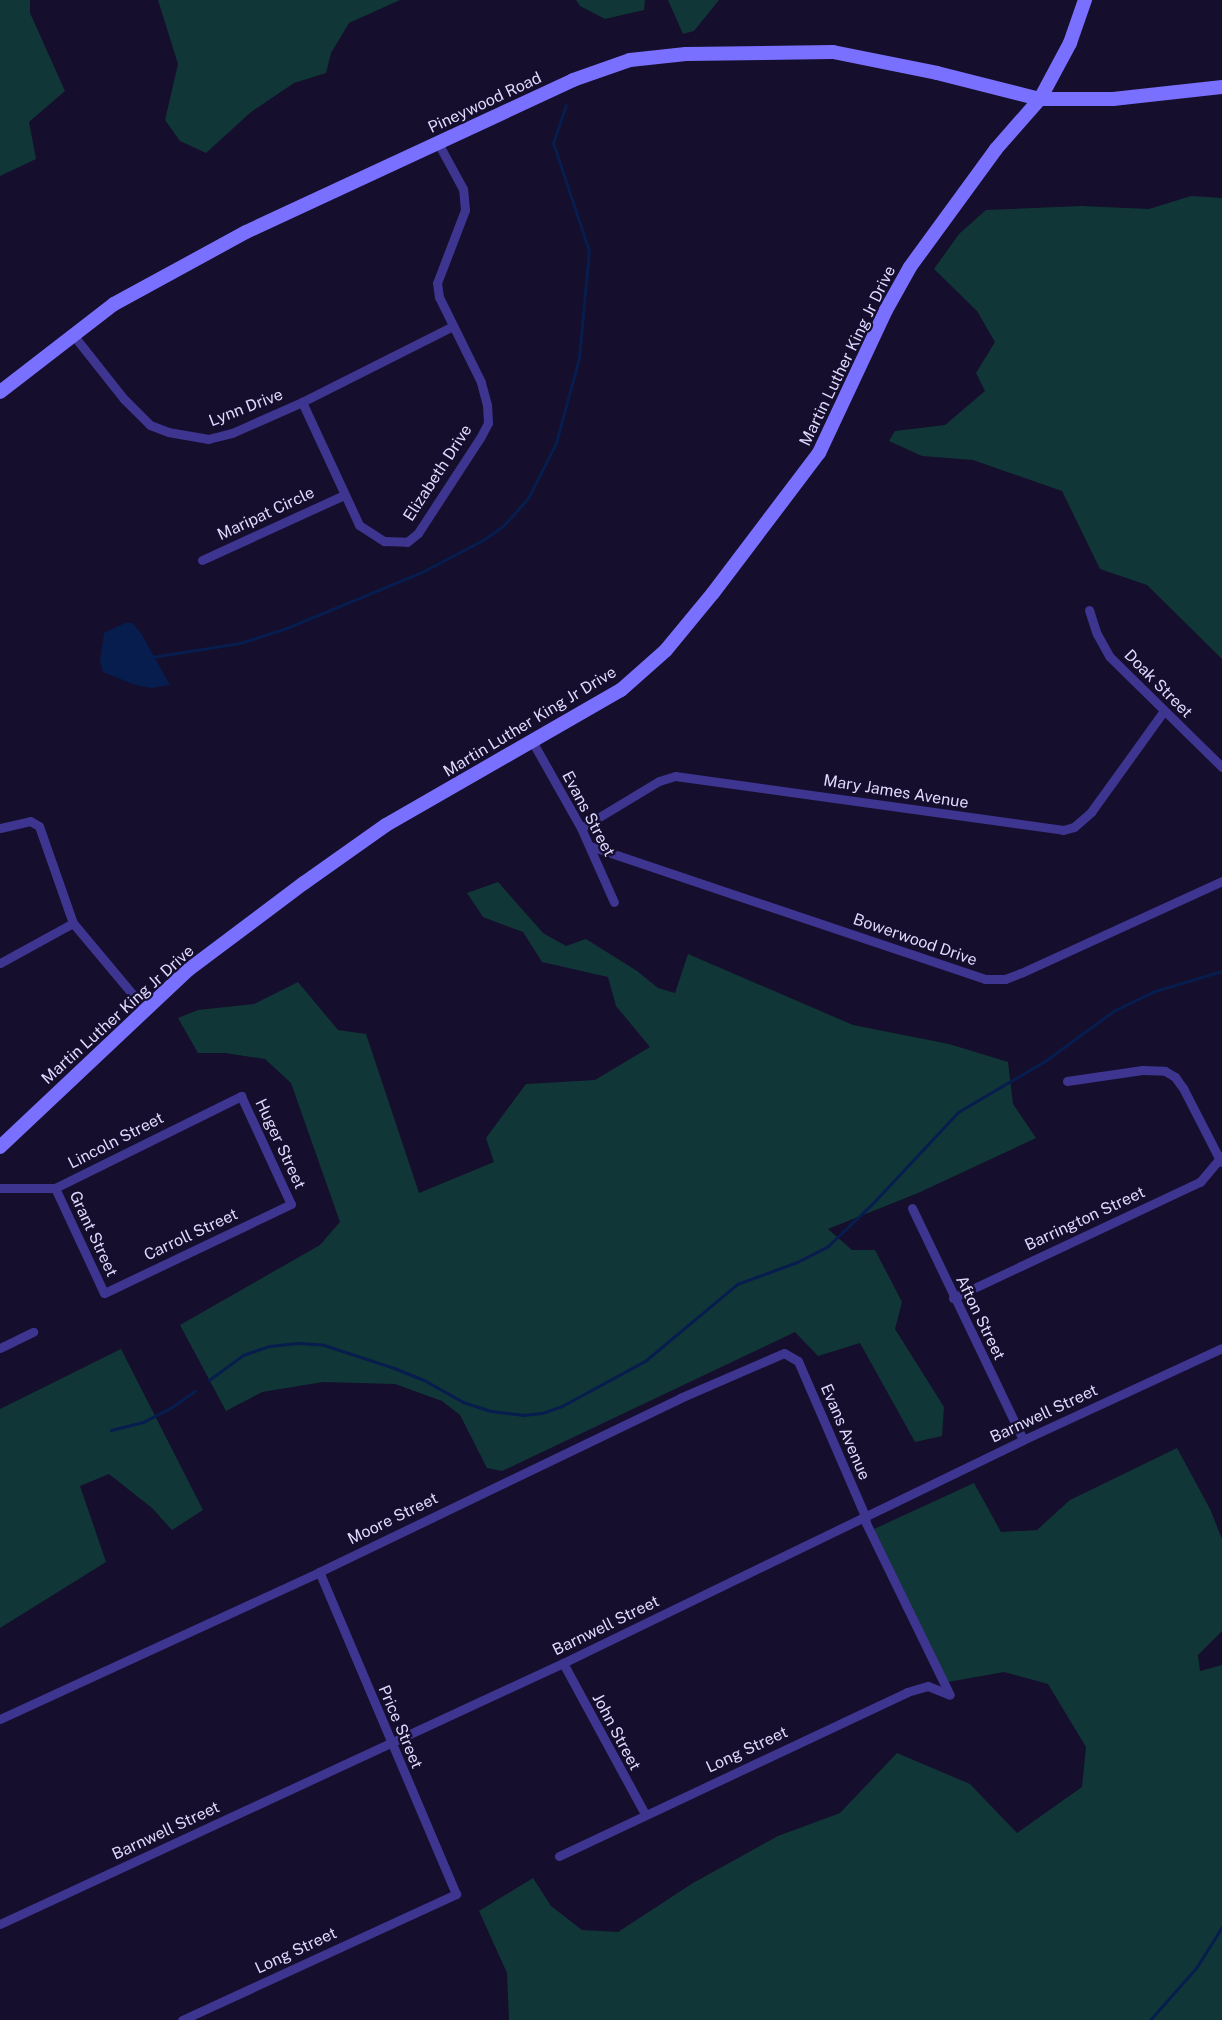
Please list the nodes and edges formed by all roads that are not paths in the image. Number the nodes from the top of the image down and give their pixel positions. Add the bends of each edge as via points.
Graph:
1 (1085, 0) edge
2 (1222, 87) edge
3 (1040, 99) junction
4 (438, 143) junction
5 (453, 326) junction
6 (74, 336) junction
7 (0, 392) edge
8 (303, 402) junction
9 (344, 495) junction
10 (201, 560) dead end
11 (1089, 610) dead end
12 (1163, 712) junction
13 (532, 741) junction
14 (1222, 767) edge
15 (0, 828) edge
16 (581, 828) junction
17 (590, 846) junction
18 (1222, 880) edge
19 (614, 902) dead end
20 (73, 923) junction
21 (0, 963) edge
22 (145, 1009) junction
23 (1066, 1081) dead end
24 (241, 1096) joint
25 (0, 1147) edge
26 (1221, 1160) edge
27 (0, 1188) edge
28 (55, 1188) junction
29 (291, 1204) joint
30 (912, 1208) dead end
31 (104, 1293) joint
32 (953, 1298) junction
33 (33, 1332) dead end
34 (0, 1348) edge
35 (1222, 1348) edge
36 (798, 1361) joint
37 (1023, 1440) junction
38 (865, 1516) junction
39 (319, 1572) junction
40 (563, 1664) junction
41 (950, 1695) joint
42 (0, 1719) edge
43 (389, 1742) junction
44 (645, 1815) junction
45 (559, 1856) dead end
46 (456, 1894) joint
47 (0, 1924) edge
48 (182, 2020) edge

1 - 3 street, Martin Luther King Jr Drive via 1070,43
2 - 3 street, Pineywood Road via 1113,99
3 - 4 street, Pineywood Road via 833,52 686,54 630,60 573,80
3 - 13 street, Martin Luther King Jr Drive via 996,149 910,267 819,453 711,597 666,650 621,690
4 - 5 street, Elizabeth Drive via 463,189 465,210 436,283
4 - 6 street, Pineywood Road via 246,232 114,304
5 - 8 street, Lynn Drive
5 - 9 street, Elizabeth Drive via 481,382 487,405 488,423 471,455 427,522 407,542 371,536 359,525
6 - 7 street, Pineywood Road
6 - 8 street, Lynn Drive via 137,414 168,432 208,440
8 - 9 street, Elizabeth Drive
9 - 10 street, Maripat Circle
11 - 12 street, Doak Street via 1110,657
12 - 14 street, Doak Street
12 - 16 street, Mary James Avenue via 1091,812 1063,830 675,776 659,781
13 - 16 street, Evans Street
13 - 22 street, Martin Luther King Jr Drive via 386,825 188,970
15 - 20 street via 30,821 39,826
16 - 17 street, Evans Street
17 - 18 street, Bowerwood Drive via 985,979 1005,979 1021,973
17 - 19 street, Evans Street
20 - 21 street
20 - 22 street
22 - 25 street, Martin Luther King Jr Drive
23 - 26 street via 1142,1070 1165,1071 1183,1088
24 - 28 street, Lincoln Street
24 - 29 street, Huger Street
26 - 32 street, Barrington Street via 1200,1182
27 - 28 street, Lincoln Street
28 - 31 street, Grant Street
29 - 31 street, Carroll Street
30 - 32 street, Afton Street
32 - 37 street, Afton Street
33 - 34 street
35 - 37 street, Barnwell Street
36 - 38 street, Evans Avenue
36 - 39 street, Moore Street via 784,1353 774,1356
37 - 38 street, Barnwell Street
38 - 40 street, Barnwell Street
38 - 41 street, Evans Avenue
39 - 42 street, Moore Street
39 - 43 street, Price Street
40 - 43 street, Barnwell Street
40 - 44 street, John Street
41 - 44 street, Long Street via 920,1687
43 - 46 street, Price Street
43 - 47 street, Barnwell Street
44 - 45 street, Long Street
46 - 48 street, Long Street

